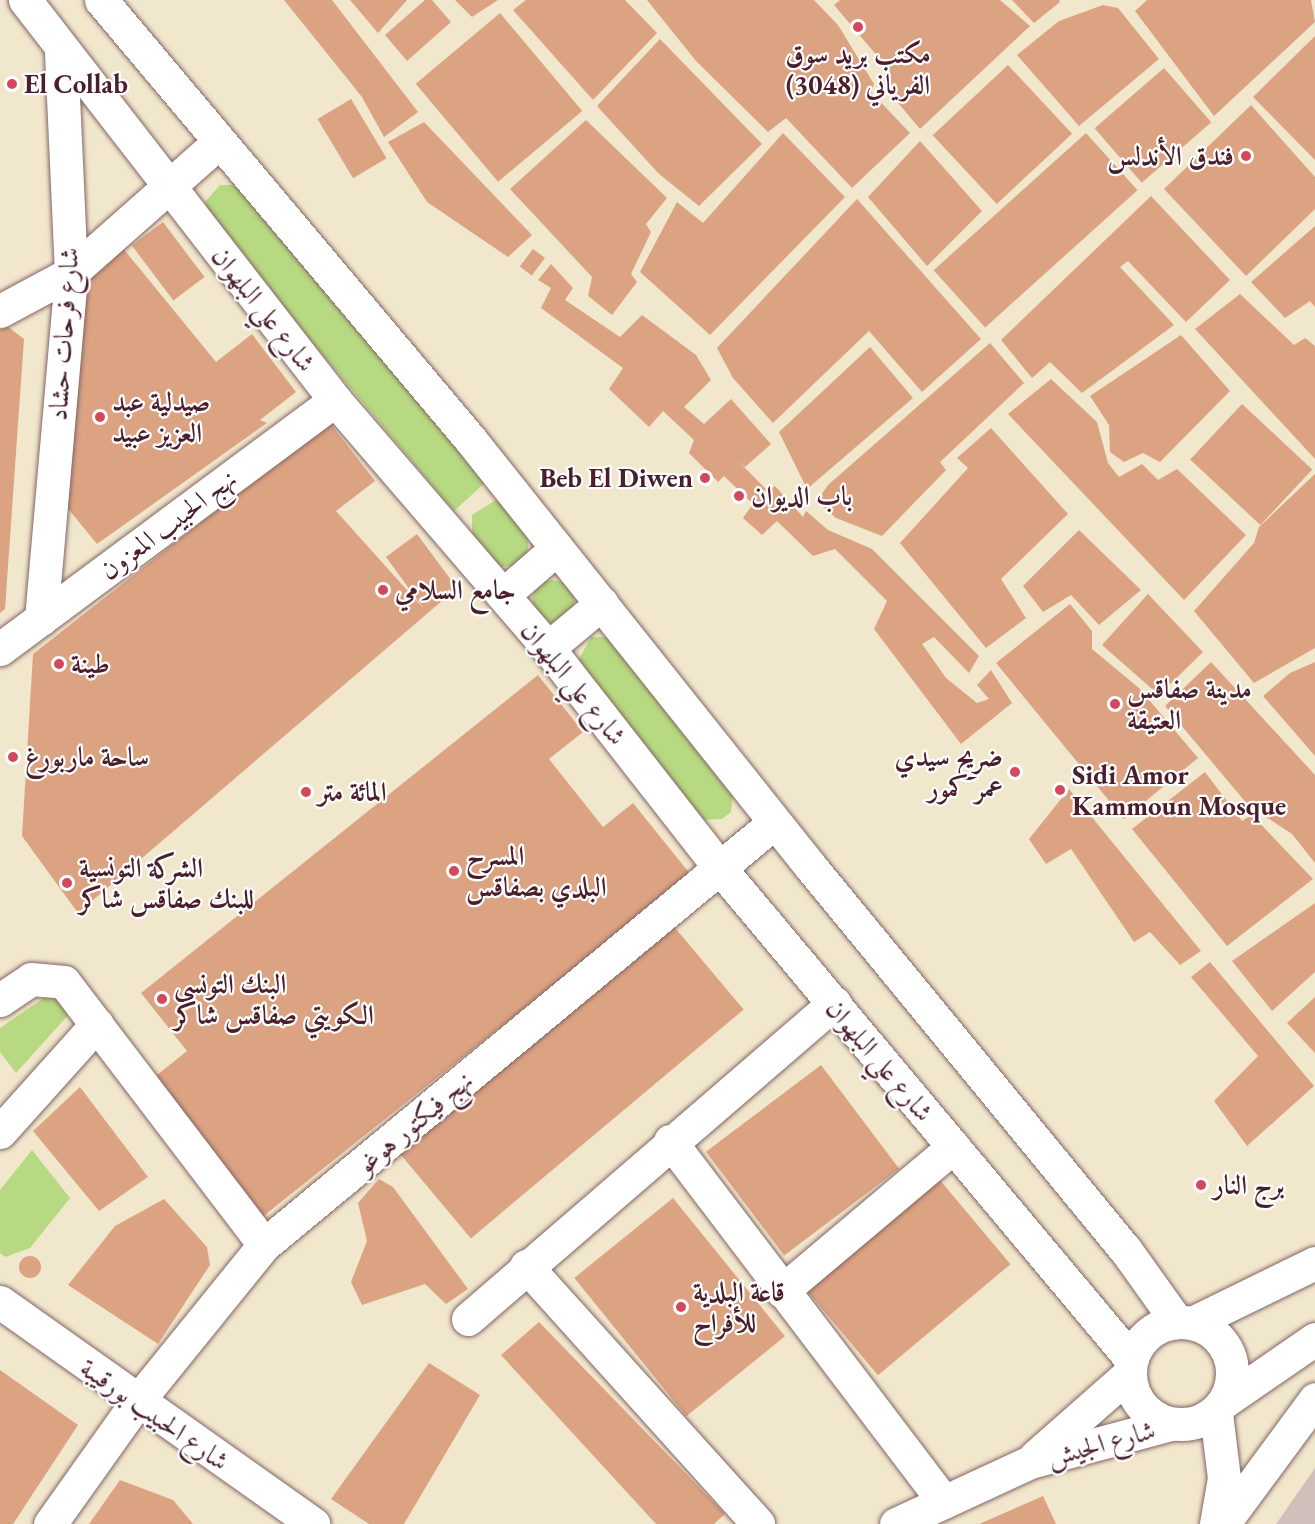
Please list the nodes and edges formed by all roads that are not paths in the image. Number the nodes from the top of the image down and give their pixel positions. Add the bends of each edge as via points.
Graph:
1 (25, 0) edge
2 (101, 0) edge
3 (61, 49) junction
4 (218, 143) junction
5 (168, 188) junction
6 (71, 273) junction
7 (6, 298) edge
8 (335, 400) junction
9 (556, 549) junction
10 (503, 595) junction
11 (602, 603) junction
12 (40, 619) junction
13 (548, 648) junction
14 (0, 649) edge
15 (775, 822) junction
16 (719, 867) junction
17 (0, 1000) edge
18 (834, 1003) junction
19 (97, 1024) junction
20 (0, 1131) edge
21 (670, 1141) junction
22 (952, 1147) junction
23 (264, 1245) junction
24 (1315, 1263) edge
25 (526, 1266) junction
26 (782, 1291) junction
27 (0, 1302) edge
28 (468, 1319) dead end
29 (1184, 1322) junction
30 (1315, 1339) edge
31 (1130, 1366) junction
32 (1315, 1399) edge
33 (136, 1403) junction
34 (1220, 1407) junction
35 (1171, 1424) junction
36 (1030, 1462) junction
37 (944, 1502) junction
38 (50, 1524) edge
39 (313, 1524) edge
40 (758, 1524) edge
41 (896, 1524) edge
42 (1216, 1524) edge
43 (1223, 1524) edge

1 - 3 street, شارع علي البلهوان
2 - 4 street
3 - 5 street, شارع علي البلهوان
3 - 6 street, شارع فرحات حشاد
4 - 5 street
4 - 9 street via 470,439
5 - 6 street
5 - 8 street, شارع علي البلهوان
6 - 7 street
6 - 12 street, شارع فرحات حشاد
8 - 10 street, شارع علي البلهوان
8 - 12 street, نهج الحبيب المعزون
9 - 10 street
9 - 11 street
10 - 13 street, شارع علي البلهوان
11 - 13 street
11 - 15 street
12 - 14 street, نهج الحبيب المعزون
13 - 16 street, شارع علي البلهوان
15 - 16 street, نهج فيكتور هوغو
15 - 29 street
16 - 18 street, شارع علي البلهوان
16 - 23 street, نهج فيكتور هوغو
17 - 19 street via 31,979 54,977
18 - 21 street
18 - 22 street, شارع علي البلهوان
19 - 20 street
19 - 23 street
21 - 25 street
21 - 26 street
22 - 26 street
22 - 31 street, شارع علي البلهوان
23 - 33 street, نهج فيكتور هوغو
24 - 29 street
25 - 28 street
25 - 40 street
26 - 37 street
27 - 33 street, شارع الحبيب بورقيبة
29 - 31 street via 1148,1333
29 - 34 street via 1214,1334 1229,1353 1233,1369
30 - 34 street
31 - 35 street via 1142,1407
31 - 36 street, شارع الجيش
32 - 43 street
33 - 38 street, نهج فيكتور هوغو
33 - 39 street, شارع الحبيب بورقيبة
34 - 35 street via 1187,1425
34 - 42 street via 1224,1478
35 - 36 street, شارع الجيش
36 - 37 street, شارع الجيش
37 - 41 street, شارع الجيش

